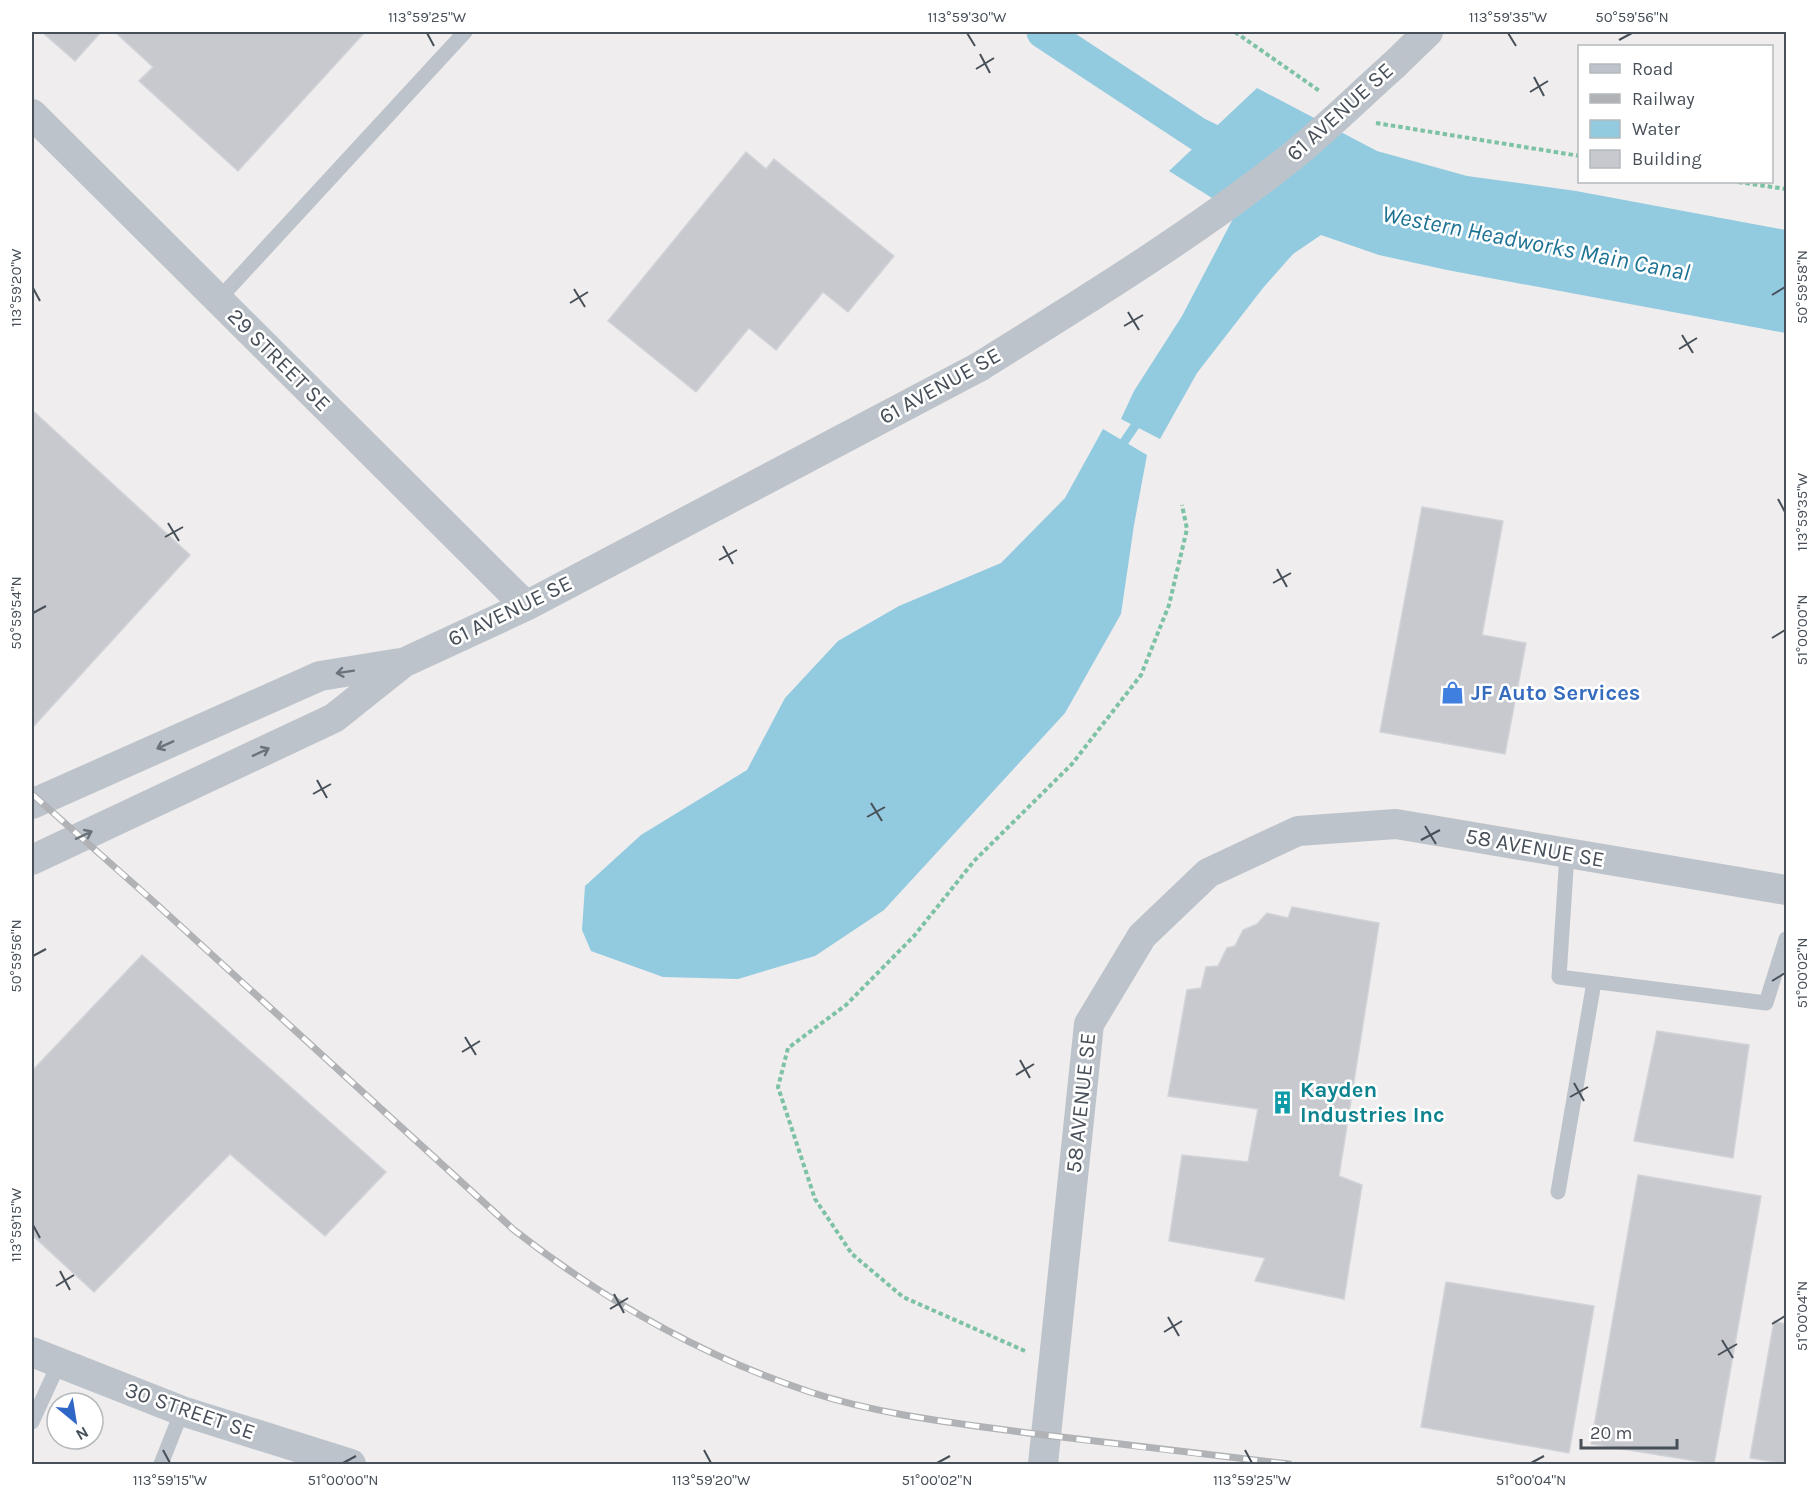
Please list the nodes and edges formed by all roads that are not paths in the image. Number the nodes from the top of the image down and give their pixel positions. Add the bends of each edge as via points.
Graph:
1 (465, 32) edge
2 (1428, 32) edge
3 (32, 114) edge
4 (218, 300) junction
5 (526, 606) junction
6 (403, 663) junction
7 (32, 804) edge
8 (1567, 854) junction
9 (32, 860) edge
10 (1786, 890) edge
11 (1786, 939) edge
12 (1594, 982) junction
13 (1558, 1192) dead end
14 (32, 1352) edge
15 (59, 1363) junction
16 (182, 1411) junction
17 (32, 1422) edge
18 (161, 1464) edge
19 (351, 1464) edge
20 (1043, 1464) edge

1 - 4 lane
2 - 5 street, 61 AVENUE SE, bridge via 1286,161 1112,284 979,367
3 - 4 street, 29 STREET SE
4 - 5 street, 29 STREET SE
5 - 6 street, 61 AVENUE SE
6 -> 7 street, 61 AVENUE SE via 320,676
9 -> 6 street, 61 AVENUE SE via 334,718
8 - 10 street, 58 AVENUE SE
8 - 12 lane via 1559,977
8 - 20 street, 58 AVENUE SE via 1396,824 1298,831 1208,873 1142,936 1089,1024
11 - 12 lane via 1766,1004
12 - 13 lane
14 - 15 street, 30 STREET SE
15 - 16 street, 30 STREET SE
15 - 17 lane
16 - 18 lane
16 - 19 street, 30 STREET SE

